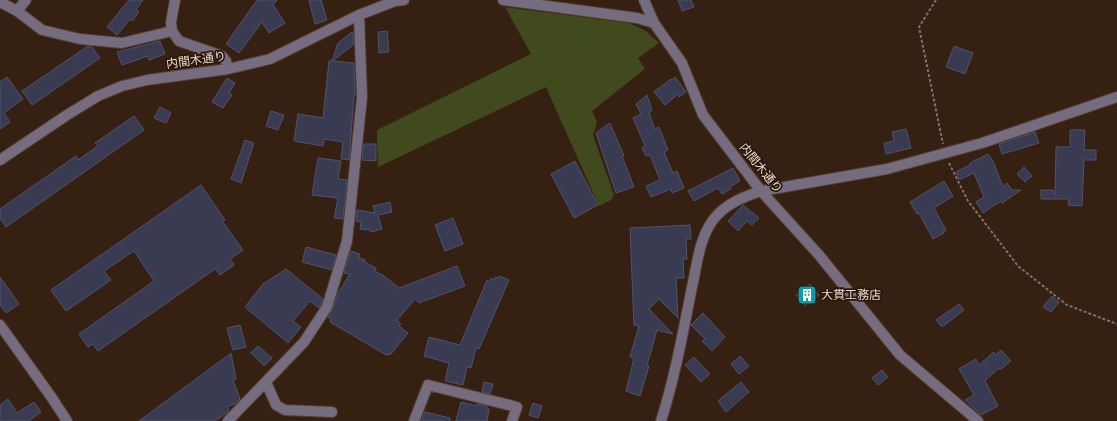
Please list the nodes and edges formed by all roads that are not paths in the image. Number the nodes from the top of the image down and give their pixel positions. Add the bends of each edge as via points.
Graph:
1 (26, 0) edge
2 (175, 0) edge
3 (404, 0) edge
4 (503, 0) edge
5 (644, 0) edge
6 (0, 2) edge
7 (17, 12) junction
8 (359, 15) junction
9 (654, 24) junction
10 (172, 31) junction
11 (228, 69) junction
12 (1117, 97) edge
13 (0, 160) edge
14 (761, 191) junction
15 (0, 325) edge
16 (266, 382) junction
17 (332, 412) dead end
18 (67, 421) edge
19 (228, 421) edge
20 (414, 421) edge
21 (512, 421) edge
22 (661, 421) edge
23 (978, 421) edge

1 - 7 street
2 - 10 street
3 - 8 street, 内間木通り
4 - 9 street via 637,18
5 - 9 street, 内間木通り
6 - 7 street
7 - 10 street via 42,30 80,39 122,43
8 - 11 street, 内間木通り via 270,59
8 - 16 street via 362,97 347,241 327,308 304,342
9 - 14 street, 内間木通り via 682,63 702,115
10 - 11 street via 179,41 222,56
11 - 13 street, 内間木通り via 122,86 92,100
12 - 14 street via 982,144 945,154 887,169
14 - 22 street via 728,205 714,218 705,234
14 - 23 street, 内間木通り via 819,255 900,355
15 - 18 street
16 - 17 street via 276,405 285,410
16 - 19 street
20 - 21 street via 428,385 517,407

